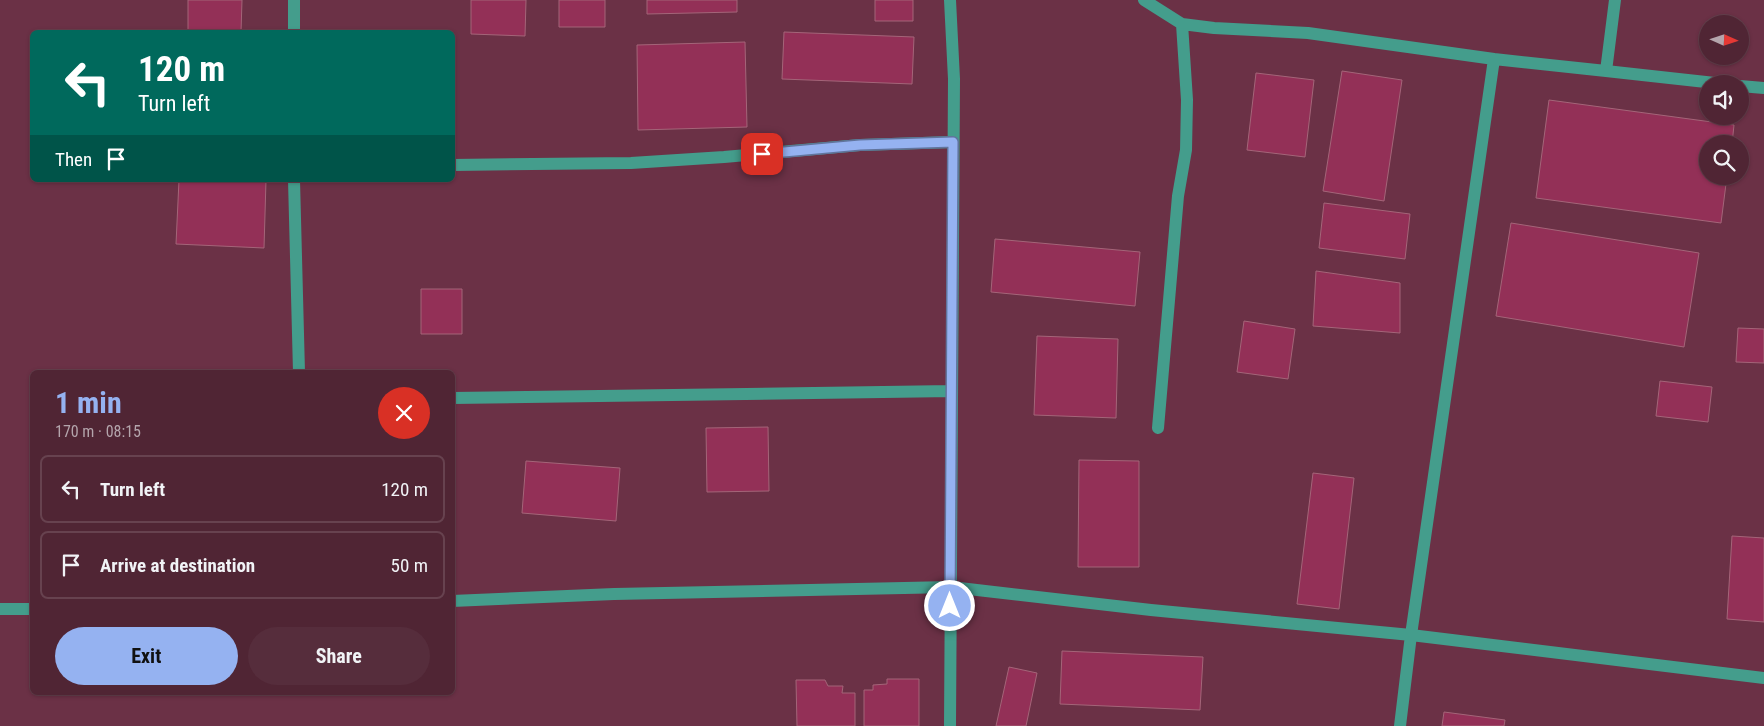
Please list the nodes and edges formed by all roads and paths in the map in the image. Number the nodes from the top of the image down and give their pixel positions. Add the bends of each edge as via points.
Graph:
1 (294, 0) edge
2 (950, 0) edge
3 (1144, 0) edge
4 (1615, 0) edge
5 (1182, 24) junction
6 (294, 30) edge
7 (1494, 59) junction
8 (1606, 71) junction
9 (1699, 81) edge
10 (1749, 87) edge
11 (1764, 88) edge
12 (953, 142) junction
13 (455, 165) edge
14 (294, 182) edge
15 (299, 370) edge
16 (952, 391) junction
17 (455, 398) edge
18 (1158, 428) dead end
19 (951, 587) junction
20 (455, 601) edge
21 (0, 609) edge
22 (30, 609) edge
23 (1411, 635) junction
24 (1764, 678) edge
25 (950, 726) edge
26 (1400, 726) edge

1 - 6 street
2 - 12 street
3 - 5 street
4 - 8 street
5 - 7 street via 1308,33
5 - 18 street via 1187,100 1186,150 1178,196
7 - 8 street
7 - 23 street
8 - 9 street
10 - 11 street
12 - 13 street via 860,145 631,163
12 - 16 street
14 - 15 street
16 - 17 street
16 - 19 street
19 - 20 street
19 - 23 street
19 - 25 street
21 - 22 street
23 - 24 street
23 - 26 street

